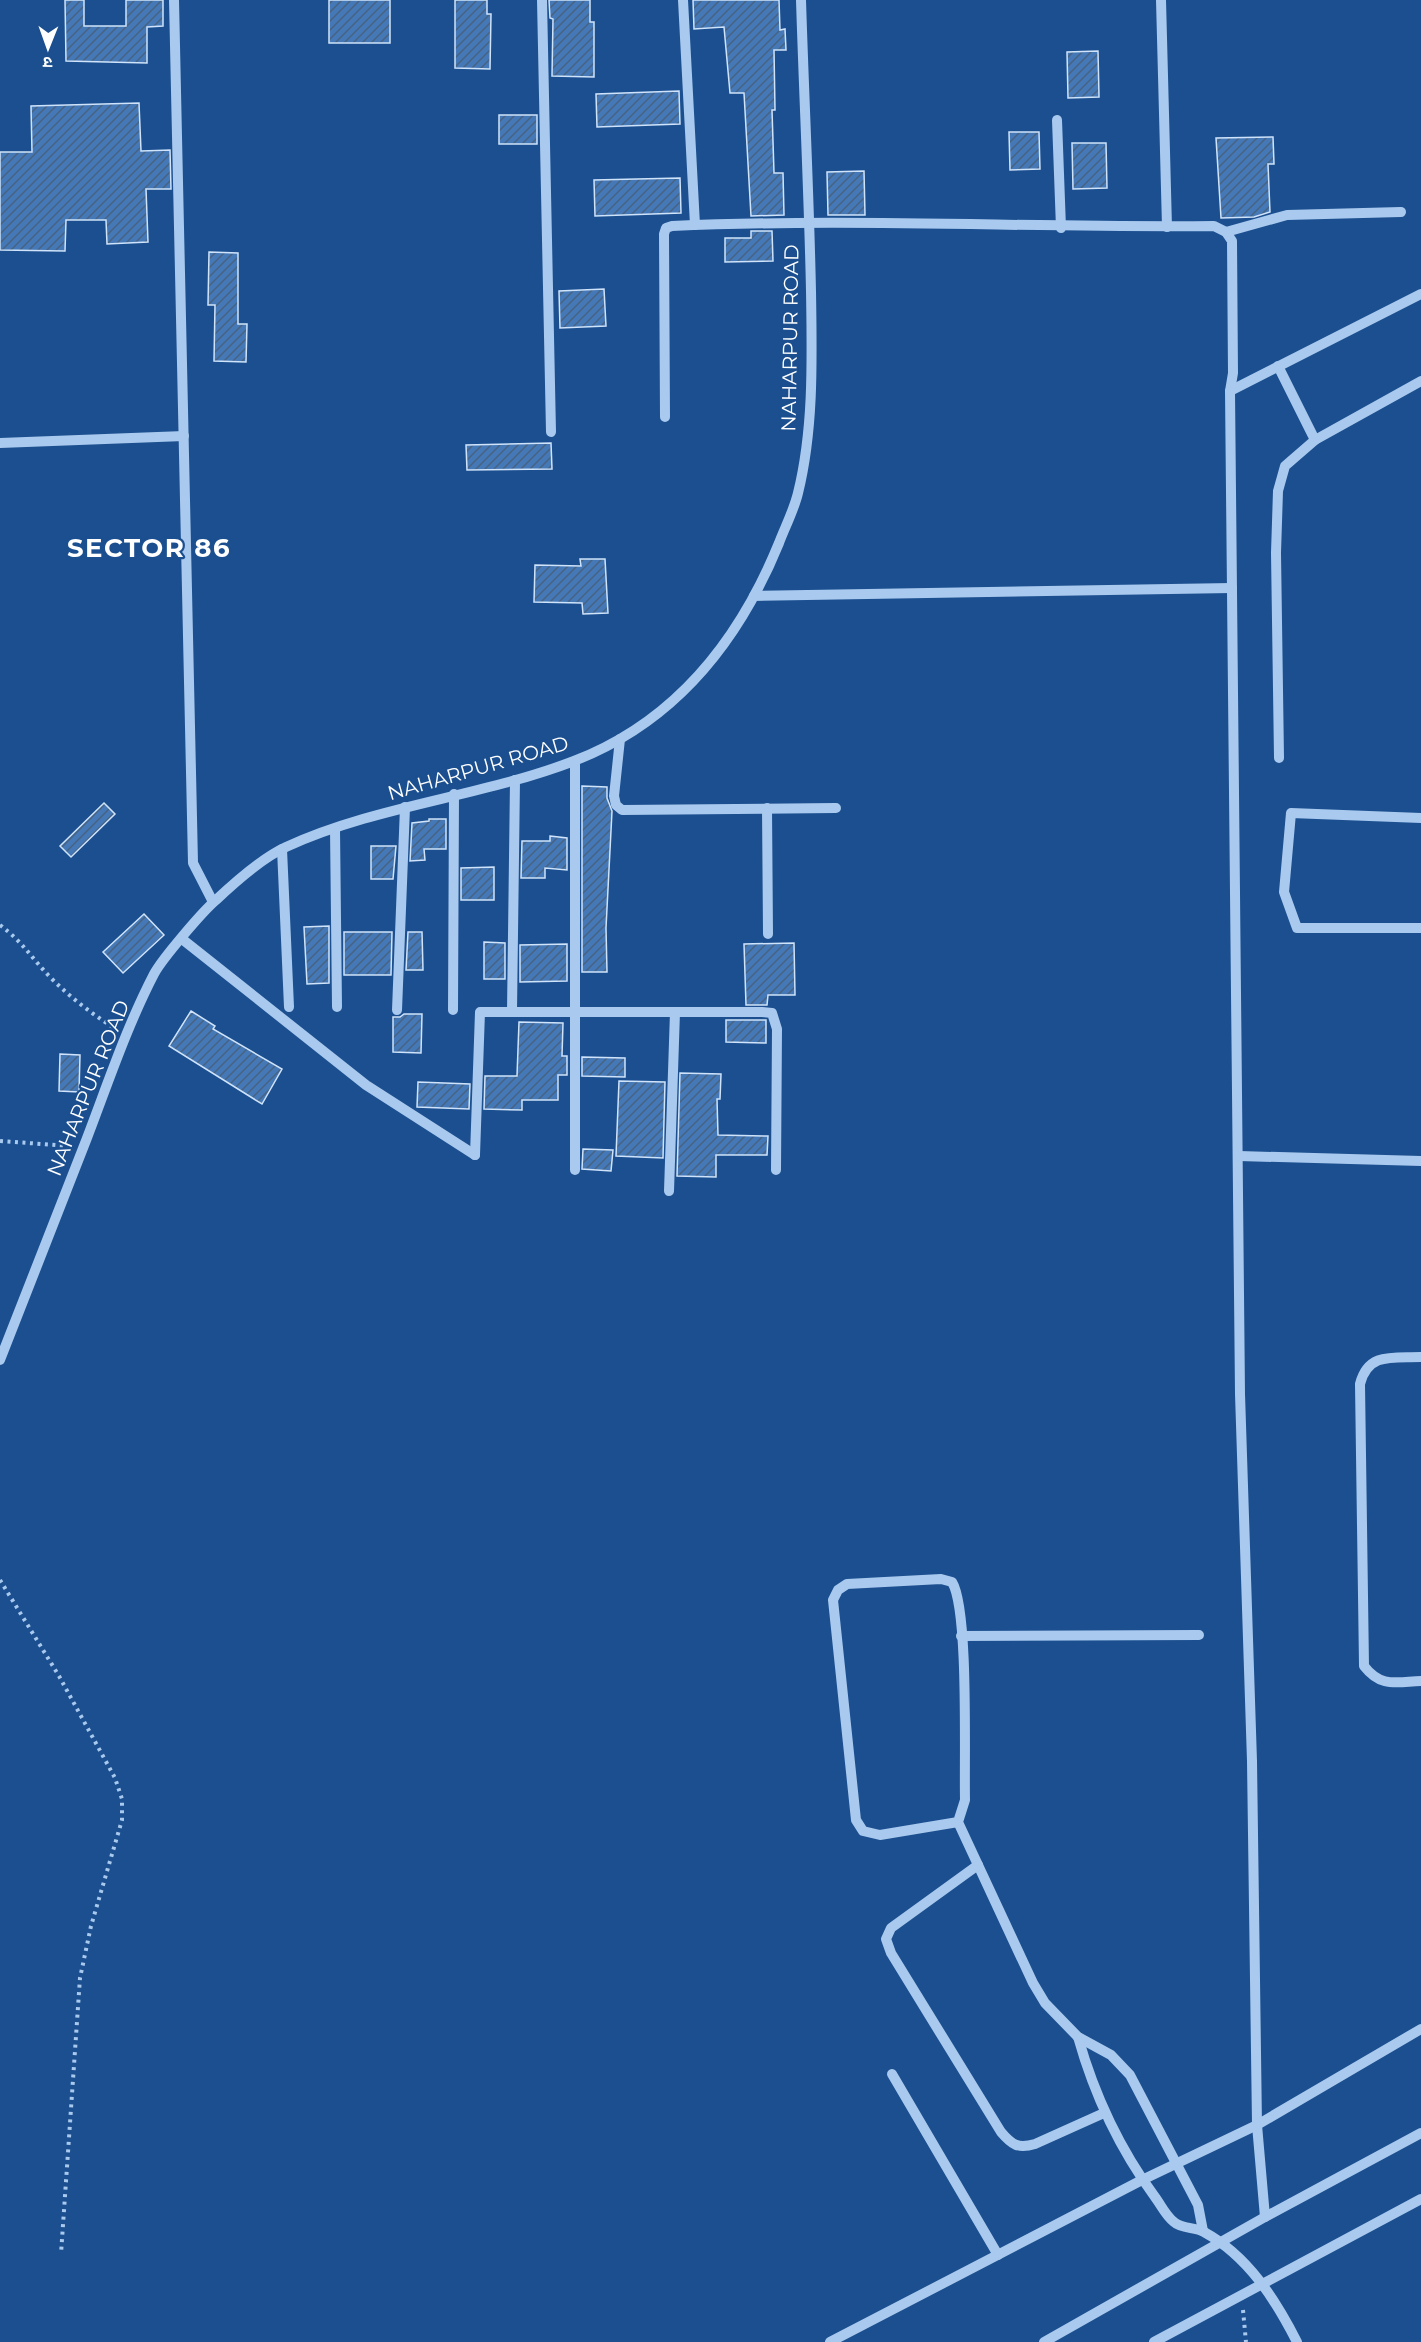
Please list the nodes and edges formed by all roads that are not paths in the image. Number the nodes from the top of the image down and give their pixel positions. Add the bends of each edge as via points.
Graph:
1 (174, 0) edge
2 (542, 0) edge
3 (683, 0) edge
4 (801, 0) edge
5 (1161, 0) edge
6 (1058, 120) dead end
7 (1401, 212) dead end
8 (810, 223) junction
9 (695, 225) junction
10 (1167, 227) junction
11 (1061, 228) junction
12 (1226, 232) junction
13 (1421, 294) edge
14 (1278, 366) junction
15 (1421, 381) edge
16 (1230, 391) junction
17 (665, 417) dead end
18 (551, 432) dead end
19 (184, 436) junction
20 (1315, 440) junction
21 (0, 443) edge
22 (1232, 588) junction
23 (754, 596) junction
24 (620, 739) junction
25 (1279, 758) dead end
26 (575, 761) junction
27 (514, 780) junction
28 (454, 794) junction
29 (405, 807) junction
30 (767, 808) junction
31 (836, 808) dead end
32 (1421, 818) edge
33 (334, 828) junction
34 (282, 849) junction
35 (213, 902) junction
36 (1421, 928) edge
37 (768, 934) dead end
38 (182, 939) junction
39 (289, 1007) dead end
40 (337, 1007) dead end
41 (397, 1010) dead end
42 (453, 1010) dead end
43 (512, 1011) junction
44 (574, 1012) junction
45 (675, 1012) junction
46 (1239, 1155) junction
47 (1421, 1161) edge
48 (575, 1170) dead end
49 (776, 1170) dead end
50 (669, 1191) dead end
51 (1421, 1357) edge
52 (0, 1360) edge
53 (1199, 1635) dead end
54 (962, 1636) junction
55 (1421, 1681) edge
56 (958, 1822) junction
57 (978, 1865) junction
58 (1421, 2029) edge
59 (1078, 2037) junction
60 (892, 2074) dead end
61 (1104, 2113) junction
62 (1257, 2125) junction
63 (1421, 2133) edge
64 (1178, 2164) junction
65 (1142, 2180) junction
66 (1421, 2199) edge
67 (1265, 2217) junction
68 (1203, 2231) junction
69 (1220, 2244) junction
70 (998, 2255) junction
71 (1263, 2283) junction
72 (830, 2342) edge
73 (1044, 2342) edge
74 (1154, 2342) edge
75 (1297, 2342) edge

1 - 19 street
2 - 18 street
3 - 9 street
4 - 8 street, NAHARPUR ROAD
5 - 10 street
6 - 11 street
7 - 12 street via 1287,215
8 - 9 street
8 - 11 street
8 - 23 street, NAHARPUR ROAD via 812,377 807,441 798,496
9 - 17 street via 672,226 664,234
10 - 11 street
10 - 12 street via 1214,226
12 - 16 street via 1234,250
13 - 14 street
14 - 16 street
14 - 20 street
15 - 20 street
16 - 22 street
19 - 21 street
19 - 35 street via 193,863
20 - 25 street via 1285,466 1278,491
22 - 23 street
22 - 46 street
23 - 24 street, NAHARPUR ROAD via 725,644 698,678 665,708
24 - 26 street, NAHARPUR ROAD
24 - 30 street via 614,796 622,810
26 - 27 street, NAHARPUR ROAD
26 - 44 street
27 - 28 street, NAHARPUR ROAD
27 - 43 street
28 - 29 street, NAHARPUR ROAD
28 - 42 street
29 - 33 street, NAHARPUR ROAD
29 - 41 street
30 - 31 street
30 - 37 street
32 - 36 street via 1291,813 1284,892 1297,928
33 - 34 street, NAHARPUR ROAD
33 - 40 street
34 - 35 street, NAHARPUR ROAD
34 - 39 street
35 - 38 street, NAHARPUR ROAD
38 - 43 street via 366,1085 475,1155 480,1012
38 - 52 street, NAHARPUR ROAD via 155,970
43 - 44 street
44 - 45 street
44 - 48 street
45 - 49 street via 772,1013 777,1029
45 - 50 street
46 - 47 street
46 - 62 street via 1240,1394 1252,1761
51 - 55 street via 1370,1362 1360,1384 1364,1666 1372,1677 1385,1683
53 - 54 street
54 - 56 street via 965,1800
54 - 56 street via 957,1591 952,1582 941,1579 847,1584 833,1600 856,1820 863,1831 880,1835
56 - 57 street
57 - 59 street via 1045,2004
57 - 61 street via 891,1928 886,1939 891,1953 1001,2132 1013,2145 1035,2144
58 - 62 street
59 - 61 street
59 - 64 street via 1111,2055 1130,2075
60 - 70 street
61 - 65 street
62 - 64 street
62 - 67 street
63 - 67 street
64 - 65 street
64 - 68 street via 1198,2205
65 - 68 street via 1175,2224
65 - 70 street
66 - 71 street
67 - 69 street
68 - 69 street
69 - 71 street
69 - 73 street
70 - 72 street
71 - 74 street
71 - 75 street

